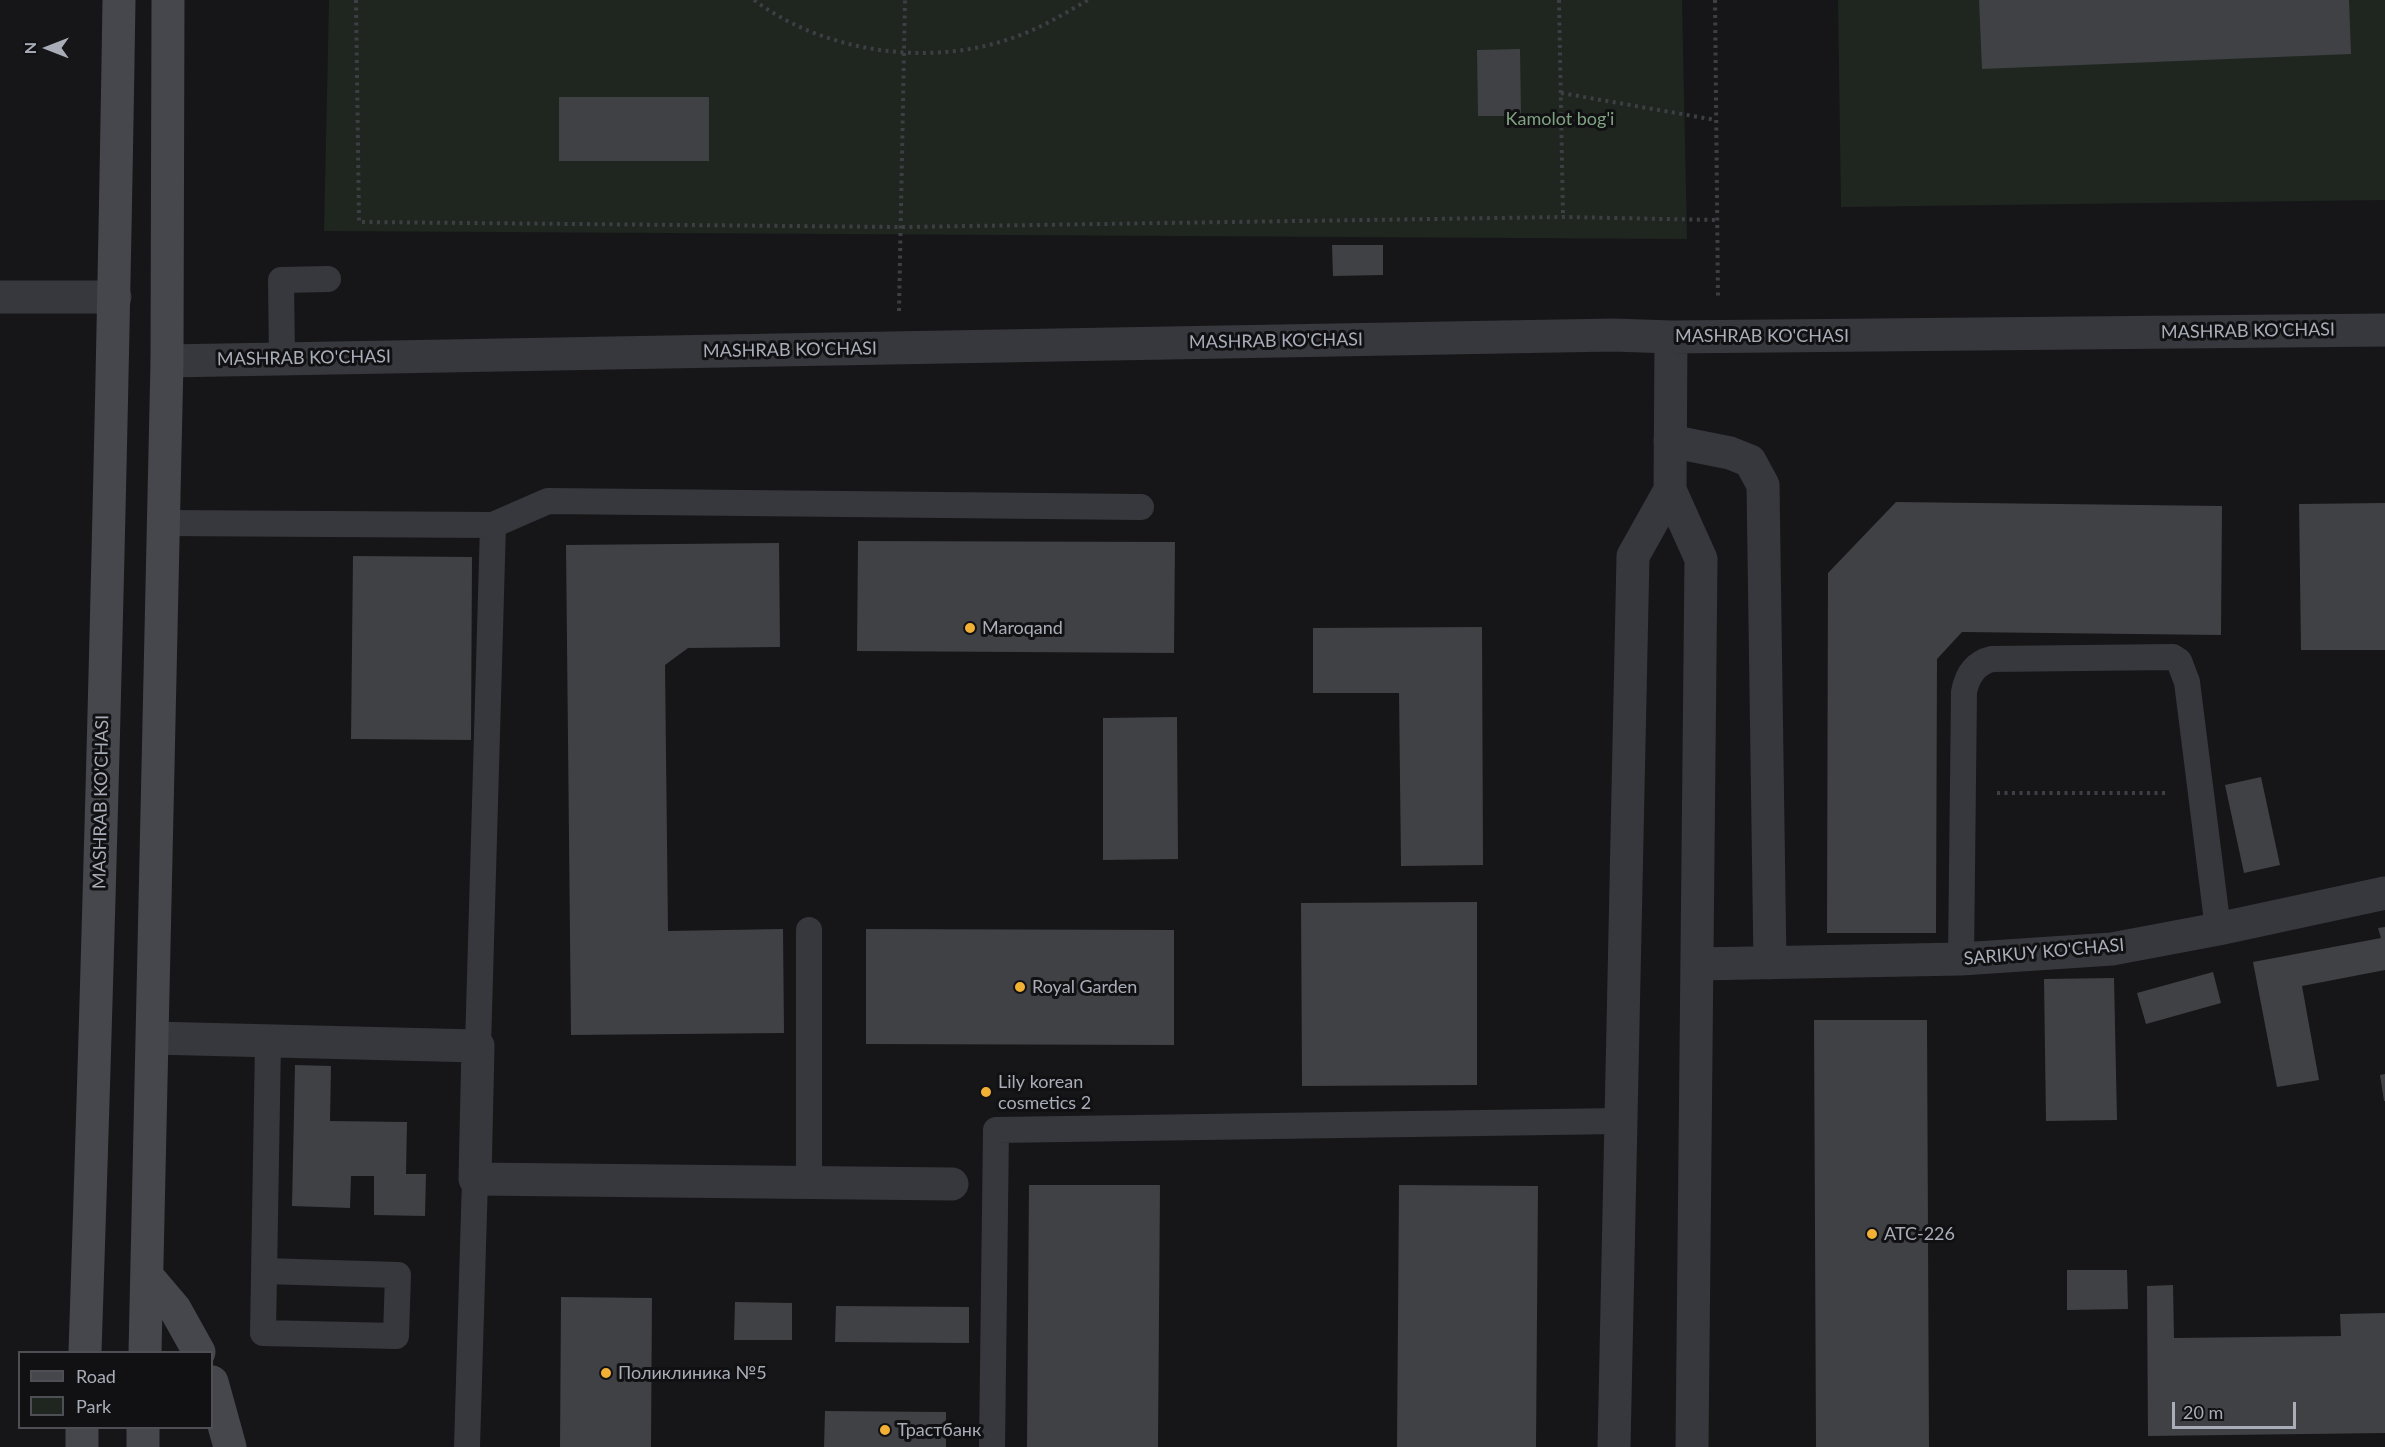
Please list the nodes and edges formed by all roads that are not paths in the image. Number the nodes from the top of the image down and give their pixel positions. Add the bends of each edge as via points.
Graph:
1 (119, 0) edge
2 (168, 0) edge
3 (328, 279) dead end
4 (0, 297) edge
5 (115, 297) junction
6 (2385, 330) edge
7 (1671, 337) junction
8 (282, 359) junction
9 (167, 361) junction
10 (1670, 441) junction
11 (1670, 490) junction
12 (1141, 507) dead end
13 (163, 523) junction
14 (493, 525) junction
15 (2385, 893) edge
16 (2218, 929) junction
17 (809, 930) dead end
18 (1961, 959) junction
19 (1770, 963) junction
20 (1698, 964) junction
21 (153, 1038) junction
22 (268, 1041) junction
23 (478, 1046) junction
24 (1620, 1121) junction
25 (475, 1179) junction
26 (809, 1184) junction
27 (952, 1184) dead end
28 (265, 1271) junction
29 (147, 1276) junction
30 (85, 1351) edge
31 (145, 1351) edge
32 (198, 1351) edge
33 (213, 1386) edge
34 (82, 1429) edge
35 (143, 1429) edge
36 (82, 1447) edge
37 (143, 1447) edge
38 (230, 1447) edge
39 (467, 1447) edge
40 (992, 1447) edge
41 (1614, 1447) edge
42 (1692, 1447) edge

1 - 5 main road, MASHRAB KO'CHASI
2 - 9 main road
3 - 8 lane via 281,280
4 - 5 street
5 - 30 main road, MASHRAB KO'CHASI
6 - 7 street, MASHRAB KO'CHASI
7 - 8 street, MASHRAB KO'CHASI
7 - 10 street
8 - 9 street, MASHRAB KO'CHASI
9 - 13 main road
10 - 11 street
10 - 19 street via 1750,461 1763,485
11 - 20 street via 1701,558
11 - 24 street via 1633,556
12 - 14 lane via 548,501
13 - 14 lane
13 - 21 main road
14 - 23 lane
15 - 16 street, SARIKUY KO'CHASI
16 - 18 street, SARIKUY KO'CHASI via 2112,948
16 - 18 lane via 2187,682 2179,660 1992,659 1982,662 1966,680 1964,692
17 - 26 lane
18 - 19 street, SARIKUY KO'CHASI
19 - 20 street, SARIKUY KO'CHASI
20 - 42 street
21 - 22 street
21 - 29 main road
22 - 23 street
22 - 28 lane
23 - 25 street
24 - 40 lane via 996,1130
24 - 41 street
25 - 26 street
25 - 39 lane
26 - 27 street
28 - 28 lane via 262,1333 396,1336 398,1275
29 - 31 main road
29 - 32 main road via 175,1310
33 - 38 main road
34 - 36 main road
35 - 37 main road

